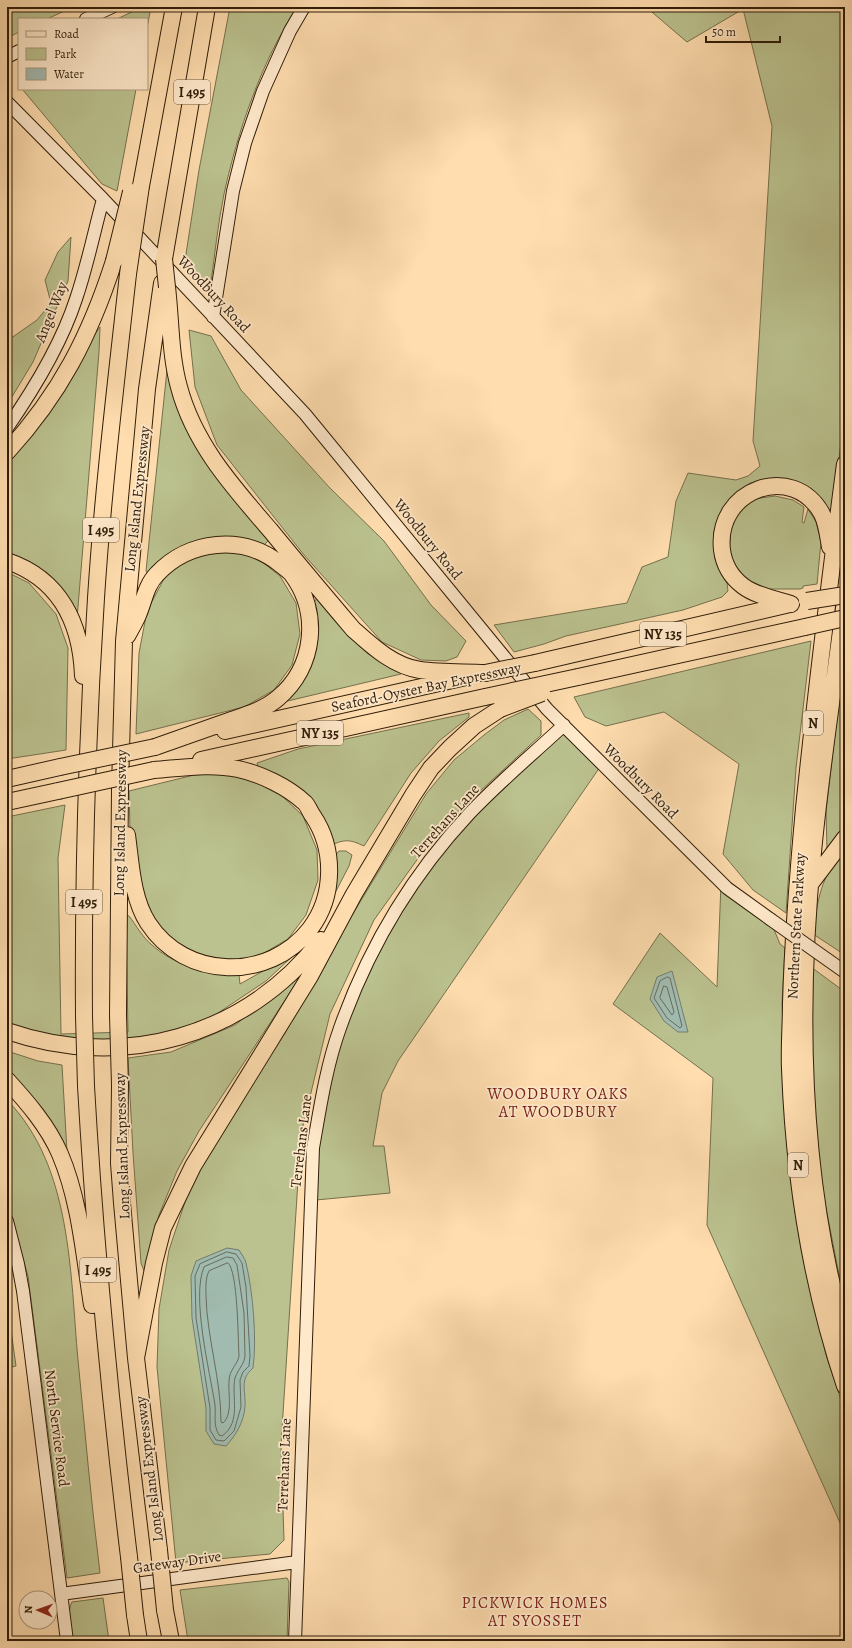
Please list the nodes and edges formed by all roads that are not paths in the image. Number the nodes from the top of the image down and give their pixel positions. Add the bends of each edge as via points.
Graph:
1 (112, 7) edge
2 (207, 7) edge
3 (304, 7) edge
4 (174, 11) edge
5 (88, 18) edge
6 (18, 52) edge
7 (7, 57) edge
8 (7, 102) edge
9 (137, 184) junction
10 (103, 199) junction
11 (164, 259) junction
12 (213, 317) junction
13 (7, 428) edge
14 (7, 452) edge
15 (845, 464) edge
16 (7, 561) edge
17 (834, 565) junction
18 (845, 595) edge
19 (845, 601) edge
20 (791, 604) junction
21 (845, 618) edge
22 (124, 641) junction
23 (839, 650) junction
24 (485, 673) junction
25 (581, 680) junction
26 (845, 684) edge
27 (564, 725) junction
28 (155, 747) junction
29 (60, 767) junction
30 (154, 770) junction
31 (7, 772) edge
32 (7, 779) edge
33 (87, 787) junction
34 (120, 788) junction
35 (7, 802) edge
36 (845, 838) edge
37 (810, 884) junction
38 (354, 894) junction
39 (845, 972) edge
40 (7, 1031) edge
41 (7, 1080) edge
42 (7, 1221) edge
43 (845, 1336) edge
44 (136, 1358) junction
45 (845, 1386) edge
46 (116, 1453) junction
47 (297, 1562) junction
48 (61, 1594) junction
49 (67, 1641) edge
50 (139, 1641) edge
51 (171, 1641) edge
52 (295, 1641) edge

1 - 5 main road
2 - 11 highway, Long Island Expressway / I 495
3 - 12 main road via 290,31 263,91 245,143 233,191
4 - 9 highway, Long Island Expressway / I 495 via 144,166
6 - 7 main road
8 - 10 main road, Woodbury Road
9 - 14 highway, bridge via 100,304 52,398
9 - 33 highway, Long Island Expressway / I 495, bridge via 96,597
10 - 12 main road, Woodbury Road
10 - 13 main road, Angel Way via 76,300 68,320 45,368
11 - 22 highway, Long Island Expressway / I 495, bridge via 147,389
11 - 24 highway, bridge via 179,388 192,423 230,484 353,628 373,647 395,661 419,670
12 - 27 main road, Woodbury Road via 310,419 548,709
15 - 17 highway, Northern State Parkway / N
16 - 33 highway via 22,566 44,580 62,601 74,627 82,657
17 - 20 highway via 823,515 808,497 795,490 773,486 756,490 742,498 730,510 722,531 723,559 727,568 743,587
17 - 45 highway, Northern State Parkway / N via 811,739 797,882 790,1068 796,1152 807,1228 818,1286
18 - 20 highway, Seaford-Oyster Bay Expressway / NY 135, bridge
19 - 23 highway, Northern State Parkway / N
20 - 24 highway, Seaford-Oyster Bay Expressway / NY 135, bridge
21 - 25 highway, NY 135, bridge
22 - 28 highway via 139,614 155,575 176,557 203,546 246,546 270,556 291,572 305,594 311,622 309,648 298,676 278,698 256,711
22 - 34 highway, Long Island Expressway / I 495
23 - 26 highway
23 - 37 highway, Northern State Parkway / N
24 - 28 highway, Seaford-Oyster Bay Expressway / NY 135
25 - 30 highway, Seaford-Oyster Bay Expressway / NY 135, bridge via 485,696
25 - 38 highway, bridge via 500,709 474,726 450,748 431,768 413,795
27 - 39 main road, Woodbury Road, bridge via 727,888
27 - 47 main road, Terrehans Lane via 470,813 428,863 392,915 370,956 340,1029 322,1092 313,1148
28 - 29 highway, Seaford-Oyster Bay Expressway / NY 135, bridge
29 - 31 highway
29 - 32 highway, Seaford-Oyster Bay Expressway / NY 135
30 - 34 highway via 218,766 238,769 272,781 305,803 319,825 329,854 329,880 323,906 310,928 291,948 268,961 244,968 215,967 188,958 166,944 148,923 137,898
30 - 35 highway, Seaford-Oyster Bay Expressway / NY 135, bridge
33 - 46 highway, Long Island Expressway / I 495, bridge via 84,871 86,1086 97,1250
34 - 44 highway, Long Island Expressway / I 495, bridge via 119,1163
36 - 37 highway
37 - 43 highway, Northern State Parkway / N via 804,1028 808,1125 824,1242
38 - 40 highway via 310,955 288,977 265,996 203,1029 132,1047 99,1049 60,1045
38 - 44 highway via 310,976 192,1166 163,1228
41 - 46 highway via 43,1124 59,1153 72,1188
42 - 48 main road, North Service Road via 23,1291
44 - 51 highway, Long Island Expressway / I 495, bridge
46 - 50 highway, Long Island Expressway / I 495, bridge
47 - 48 main road, Gateway Drive
47 - 52 main road, Terrehans Lane
48 - 49 main road, North Service Road

